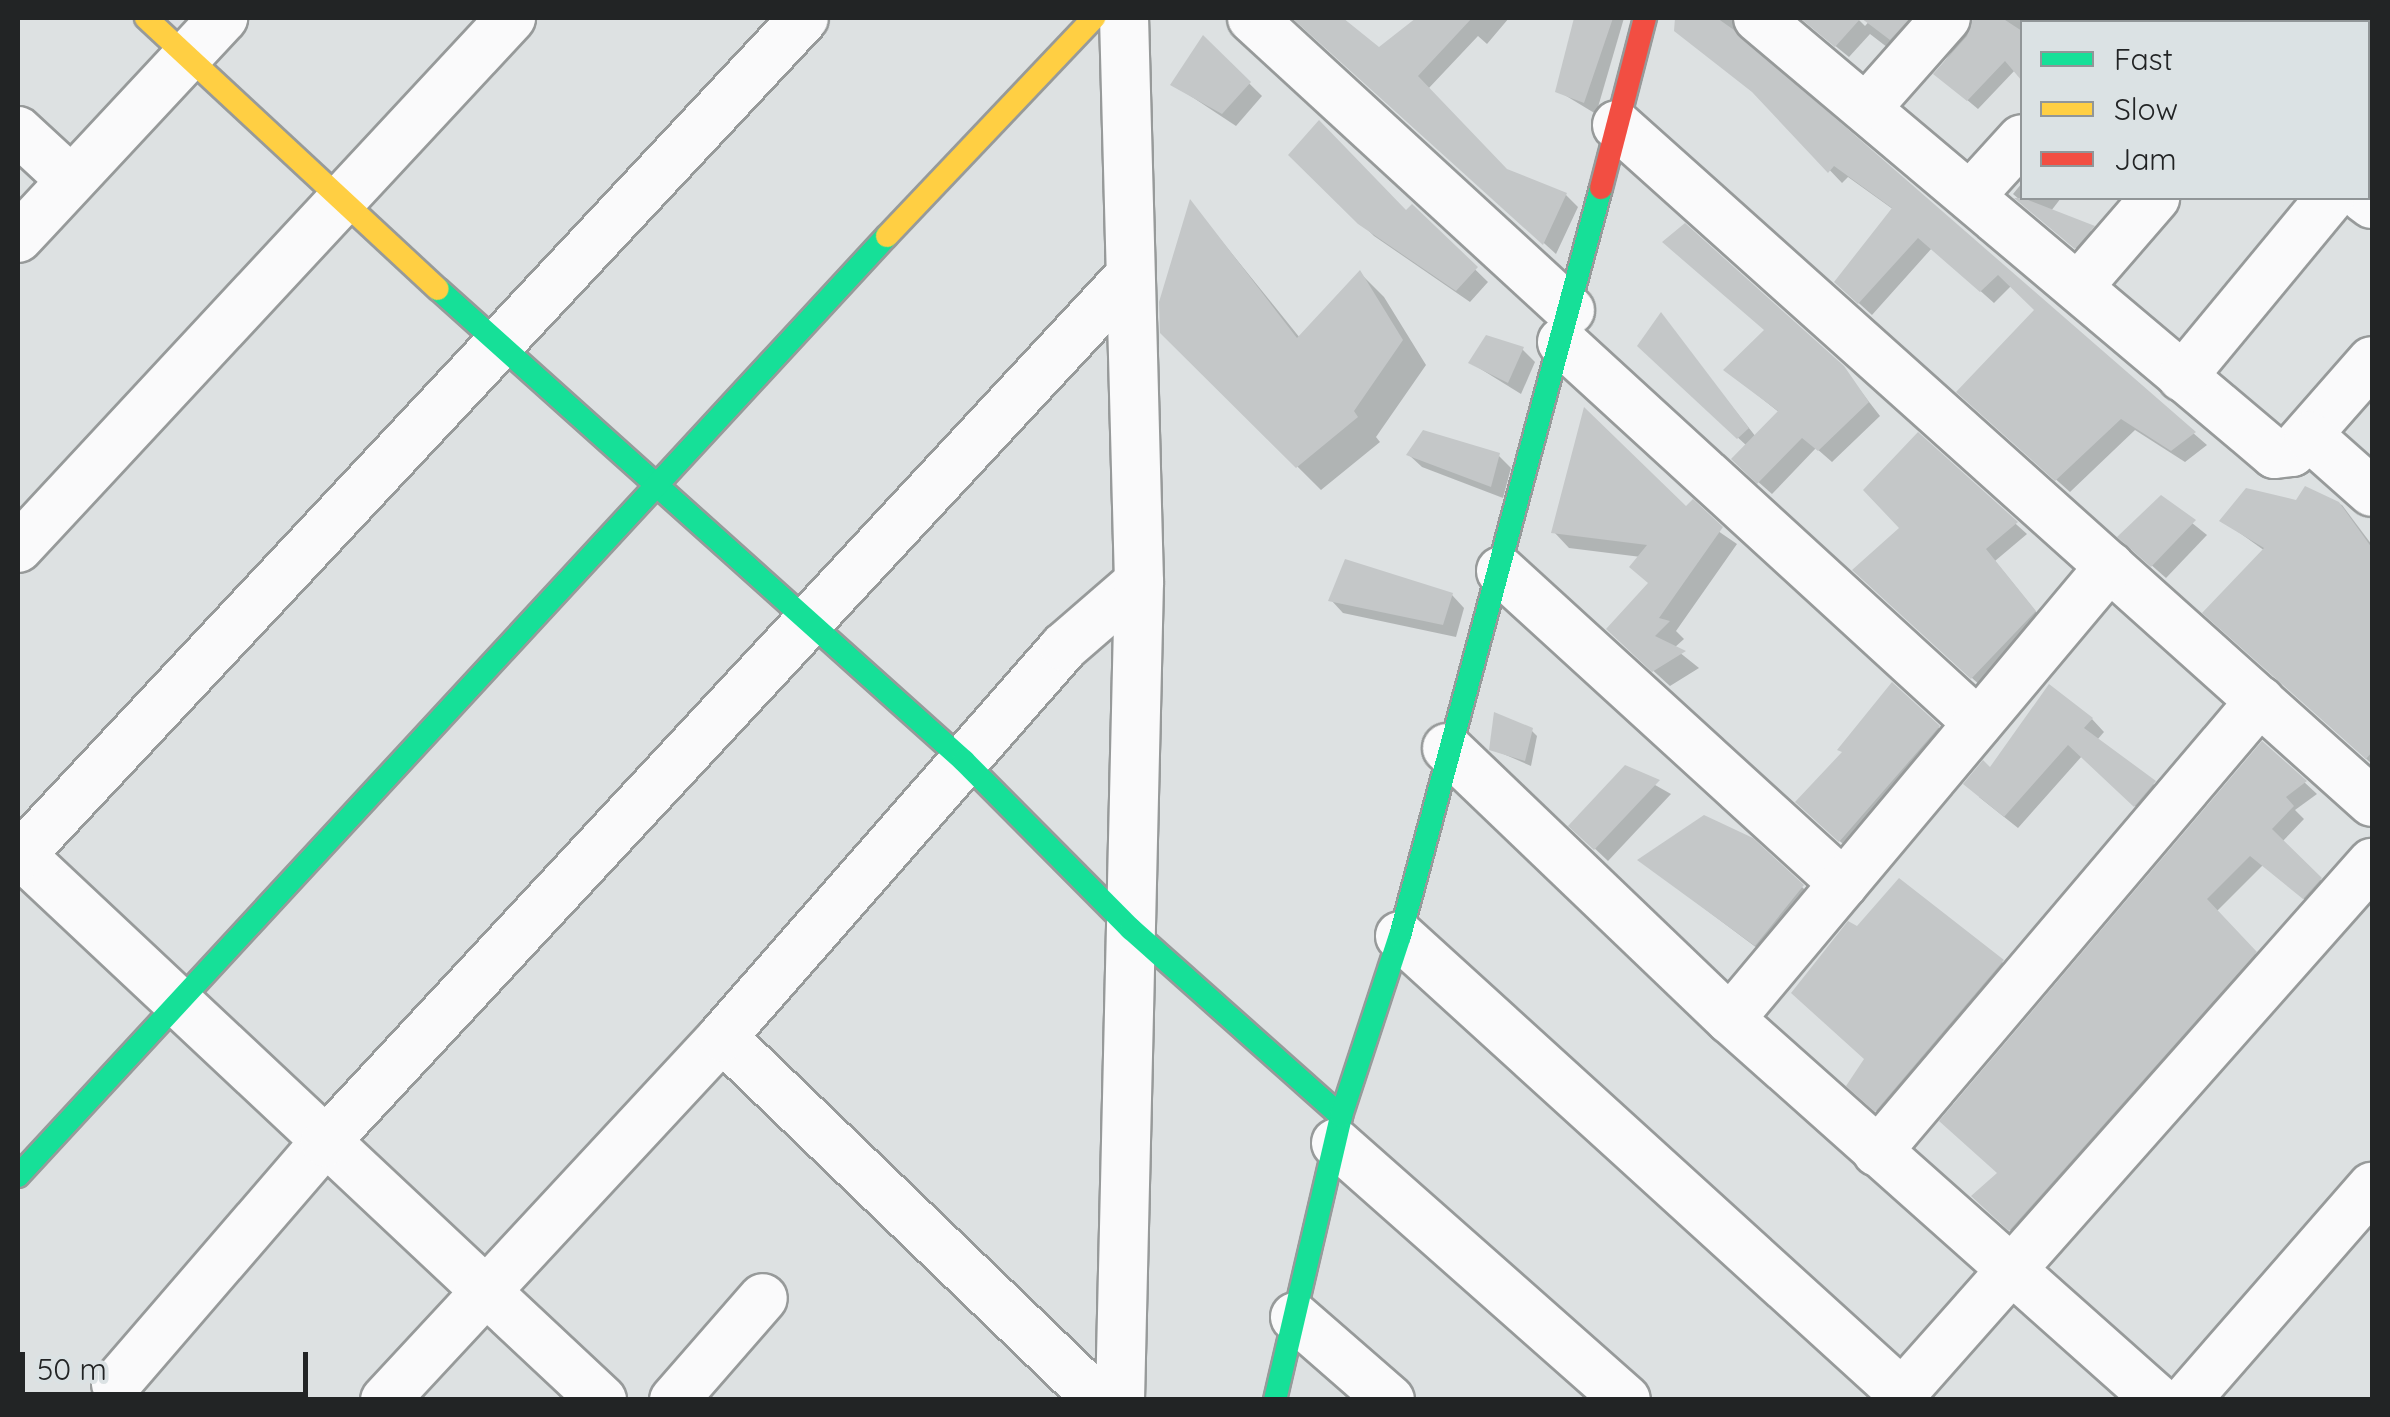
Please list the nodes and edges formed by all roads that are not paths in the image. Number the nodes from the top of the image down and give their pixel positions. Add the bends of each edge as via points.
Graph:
1 (146, 18) edge
2 (223, 18) edge
3 (511, 18) edge
4 (804, 18) edge
5 (1094, 18) edge
6 (1124, 18) edge
7 (1645, 18) edge
8 (1762, 18) edge
9 (1946, 18) edge
10 (1279, 26) edge
11 (187, 56) junction
12 (1869, 105) junction
13 (1617, 125) junction
14 (18, 132) edge
15 (2020, 141) edge
16 (71, 180) junction
17 (1972, 194) junction
18 (342, 198) junction
19 (2153, 200) edge
20 (2328, 200) edge
21 (18, 238) edge
22 (1128, 278) junction
23 (2078, 286) junction
24 (1566, 326) junction
25 (496, 343) junction
26 (2372, 361) edge
27 (2182, 377) junction
28 (2309, 436) junction
29 (653, 483) junction
30 (2372, 492) edge
31 (18, 548) edge
32 (2110, 566) junction
33 (1502, 571) junction
34 (1138, 582) junction
35 (810, 620) junction
36 (2260, 700) junction
37 (1978, 723) junction
38 (1447, 748) junction
39 (964, 761) junction
40 (2372, 802) edge
41 (19, 855) edge
42 (2372, 863) edge
43 (1844, 884) junction
44 (1131, 928) junction
45 (1400, 936) junction
46 (180, 1008) junction
47 (1730, 1019) junction
48 (722, 1037) junction
49 (1338, 1129) junction
50 (325, 1142) junction
51 (1878, 1152) junction
52 (18, 1176) edge
53 (2372, 1187) edge
54 (2013, 1275) junction
55 (486, 1288) junction
56 (763, 1298) dead end
57 (1295, 1317) junction
58 (116, 1384) dead end
59 (1899, 1396) edge
60 (385, 1400) edge
61 (602, 1400) edge
62 (674, 1400) edge
63 (1099, 1400) edge
64 (1120, 1400) edge
65 (1274, 1400) edge
66 (1390, 1400) edge
67 (1626, 1400) edge
68 (2158, 1400) edge
69 (2186, 1400) edge

1 - 11 street
2 - 11 street
3 - 18 street
4 - 25 street
5 - 29 street
6 - 22 street
7 - 13 street
8 - 12 street
9 - 12 street
10 - 24 street
11 - 16 street
11 - 18 street
12 - 17 street
13 - 24 street
13 - 32 street
14 - 16 street
15 - 17 street
16 - 21 street
17 - 23 street
18 - 25 street
18 - 31 street
19 - 23 street
20 - 27 street
22 - 34 street
22 - 35 street
23 - 27 street
24 - 33 street
24 - 37 street
25 - 29 street
25 - 41 street
26 - 28 street
27 - 28 street via 2275,454 2292,452
28 - 30 street
29 - 35 street
29 - 46 street
32 - 36 street
32 - 37 street
33 - 38 street
33 - 43 street
34 - 39 street via 1064,647
34 - 44 street
35 - 39 street
35 - 50 street
36 - 40 street
36 - 51 street
37 - 43 street
38 - 45 street
38 - 47 street
39 - 44 street
39 - 48 street
41 - 46 street
42 - 54 street
43 - 47 street
44 - 49 street
44 - 64 street
45 - 49 street
45 - 59 street
46 - 50 street
46 - 52 street
47 - 51 street
48 - 55 street
48 - 63 street
49 - 57 street
49 - 67 street
50 - 55 street
50 - 58 street
51 - 54 street
53 - 69 street
54 - 59 street
54 - 68 street
55 - 60 street
55 - 61 street
56 - 62 street
57 - 65 street
57 - 66 street

